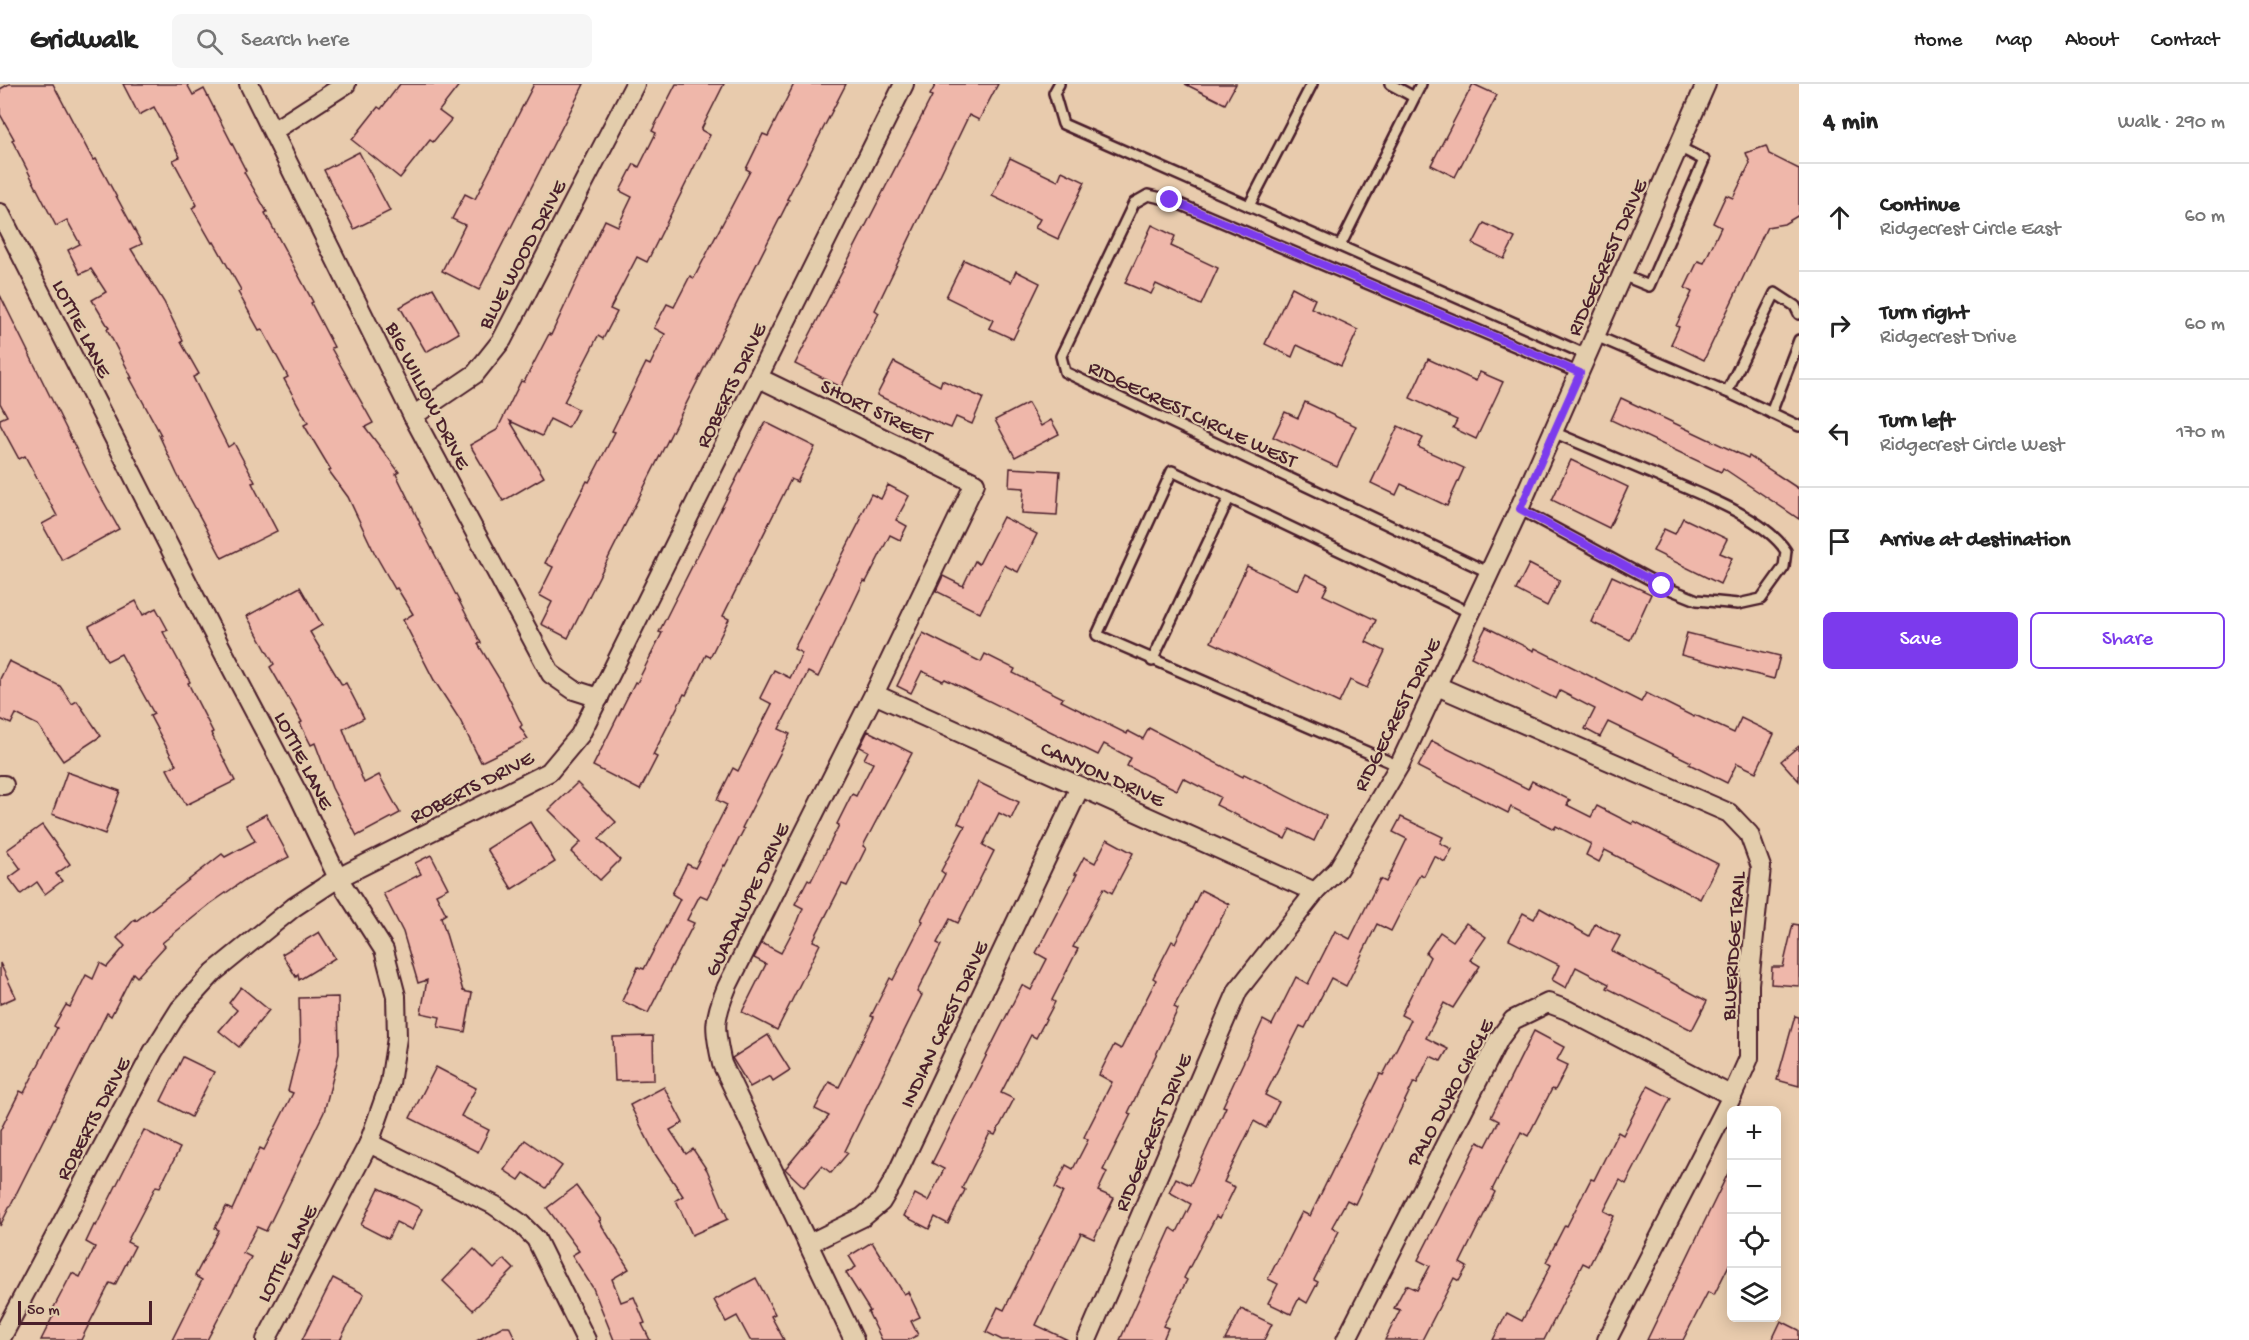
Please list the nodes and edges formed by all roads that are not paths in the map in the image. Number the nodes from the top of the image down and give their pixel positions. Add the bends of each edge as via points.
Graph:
1 (249, 84) edge
2 (346, 84) edge
3 (635, 84) edge
4 (904, 84) edge
5 (1059, 84) edge
6 (1312, 84) edge
7 (1390, 84) edge
8 (1421, 84) edge
9 (1707, 84) edge
10 (1414, 97) junction
11 (273, 131) junction
12 (1678, 147) junction
13 (1249, 206) junction
14 (0, 213) edge
15 (1340, 246) junction
16 (1622, 275) junction
17 (1799, 314) edge
18 (1596, 336) junction
19 (1799, 340) edge
20 (1587, 355) junction
21 (1580, 373) junction
22 (759, 378) junction
23 (1727, 392) junction
24 (1771, 412) junction
25 (412, 416) junction
26 (1799, 426) edge
27 (1553, 432) junction
28 (975, 483) joint
29 (1228, 498) junction
30 (1520, 509) junction
31 (1488, 572) junction
32 (1471, 613) junction
33 (1152, 661) junction
34 (1437, 686) junction
35 (874, 694) junction
36 (599, 698) junction
37 (1399, 766) junction
38 (1080, 787) junction
39 (338, 878) junction
40 (1315, 892) junction
41 (1732, 1096) junction
42 (369, 1143) junction
43 (808, 1244) junction
44 (0, 1340) edge
45 (266, 1340) edge
46 (585, 1340) edge
47 (854, 1340) edge
48 (1087, 1340) edge
49 (1346, 1340) edge
50 (1607, 1340) edge

1 - 11 street, BIG WILLOW DRIVE
2 - 11 street
3 - 25 street, BLUE WOOD DRIVE via 502,340 475,374
4 - 22 street, ROBERTS DRIVE
5 - 13 lane via 1054,93 1063,124
6 - 13 lane
7 - 10 lane
8 - 10 lane
9 - 12 street, RIDGECREST DRIVE
10 - 15 lane
11 - 25 street, BIG WILLOW DRIVE
12 - 16 street, RIDGECREST DRIVE
12 - 16 lane via 1704,160 1649,286
13 - 15 lane
14 - 39 street, LOTTIE LANE
15 - 20 lane
16 - 18 street, RIDGECREST DRIVE
17 - 23 lane via 1796,306 1775,293
18 - 20 street, RIDGECREST DRIVE
18 - 23 lane
19 - 24 lane
20 - 21 street, RIDGECREST DRIVE
21 - 27 street, RIDGECREST DRIVE
21 - 31 lane, RIDGECREST CIRCLE WEST via 1170,200 1148,195 1134,203 1060,356 1065,372
22 - 28 street, SHORT STREET
22 - 36 street, ROBERTS DRIVE
23 - 24 lane
24 - 26 lane
25 - 36 street, BIG WILLOW DRIVE via 551,674 574,690
27 - 30 street, RIDGECREST DRIVE
27 - 30 lane via 1753,521 1778,538 1786,551 1784,567 1761,599 1738,604 1697,600 1662,586
28 - 35 street, GUADALUPE DRIVE
29 - 32 lane
29 - 33 lane
29 - 33 lane via 1172,471 1097,635
30 - 31 street, RIDGECREST DRIVE
31 - 32 street, RIDGECREST DRIVE
32 - 34 street, RIDGECREST DRIVE
33 - 37 lane
34 - 37 street, RIDGECREST DRIVE
34 - 41 street, BLUERIDGE TRAIL via 1729,813 1749,834 1761,867 1749,984 1749,1058
35 - 38 street, CANYON DRIVE
35 - 43 street, GUADALUPE DRIVE via 716,1013 715,1034 722,1064
36 - 39 street, ROBERTS DRIVE via 580,735 549,772
37 - 40 street, RIDGECREST DRIVE via 1338,869
38 - 40 street, CANYON DRIVE
38 - 43 street, INDIAN CREST DRIVE via 893,1182 880,1202 863,1217
39 - 42 street, LOTTIE LANE via 384,950 396,996 397,1038 390,1083
39 - 44 street, ROBERTS DRIVE via 294,907 214,972 180,1009 153,1052
40 - 48 street, RIDGECREST DRIVE via 1238,990
41 - 49 street, PALO DURO CIRCLE via 1548,1003 1513,1020 1499,1039
41 - 50 street, BLUERIDGE TRAIL
42 - 45 street, LOTTIE LANE
42 - 46 street via 494,1205 520,1223 536,1239
43 - 47 street, GUADALUPE DRIVE

